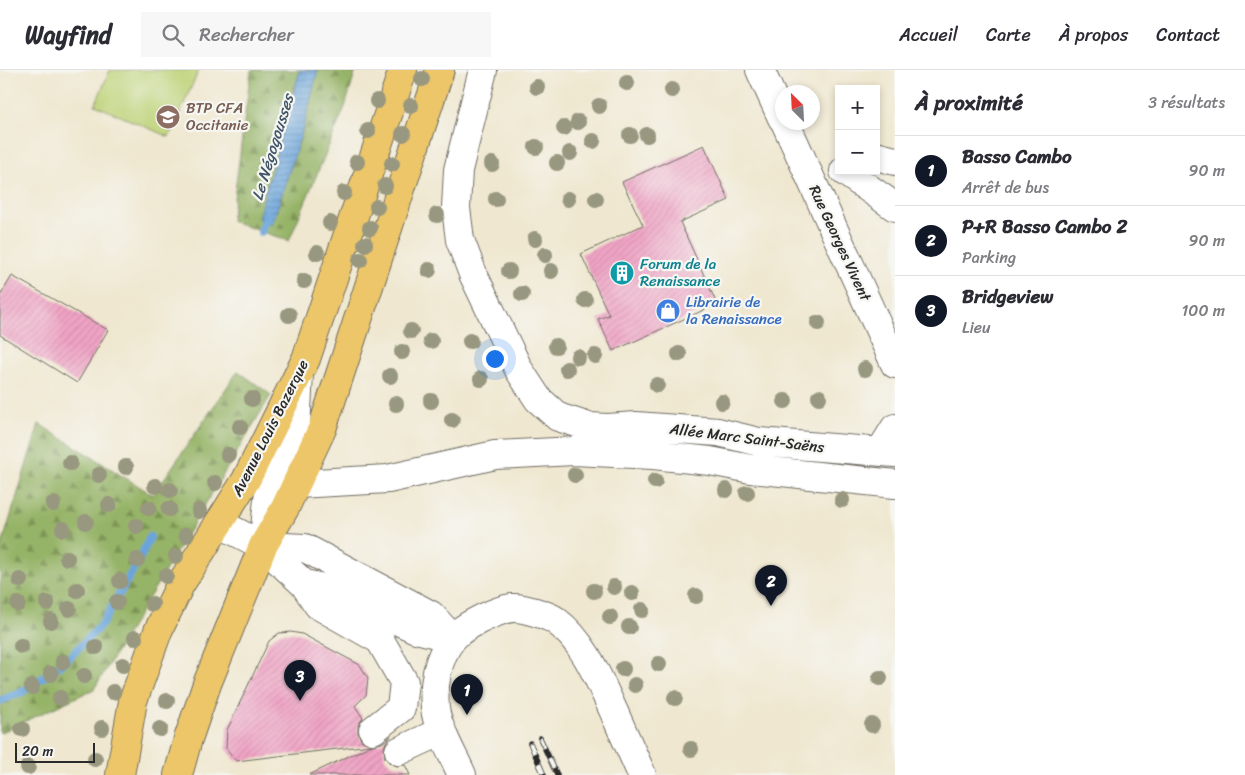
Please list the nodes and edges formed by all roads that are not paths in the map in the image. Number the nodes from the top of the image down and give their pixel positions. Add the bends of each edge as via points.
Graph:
1 (403, 70) edge
2 (440, 70) edge
3 (483, 70) edge
4 (760, 70) edge
5 (775, 103) edge
6 (794, 130) edge
7 (880, 157) edge
8 (895, 161) edge
9 (831, 165) edge
10 (895, 207) edge
11 (895, 364) edge
12 (299, 373) junction
13 (895, 428) edge
14 (887, 452) edge
15 (297, 484) junction
16 (895, 484) edge
17 (219, 523) junction
18 (263, 546) junction
19 (304, 584) junction
20 (452, 638) junction
21 (373, 730) dead end
22 (442, 731) junction
23 (398, 751) dead end
24 (120, 775) edge
25 (178, 775) edge
26 (462, 775) edge
27 (642, 775) edge

1 - 12 main road, Avenue Louis Bazerque
2 - 15 main road via 336,390
3 - 14 street, Allée Marc Saint-Saëns via 458,170 456,208 460,240 519,370 538,399 558,417 589,427 636,426 718,432 759,442
4 - 5 street
6 - 9 street, Rue Georges Vivent
7 - 8 street
9 - 10 street
9 - 11 street, Rue Georges Vivent
12 - 17 main road, Avenue Louis Bazerque via 246,480
12 - 18 street via 296,429 269,491
13 - 14 street
15 - 16 street, Allée Marc Saint-Saëns via 388,479 495,455 574,452 710,460 751,469
15 - 18 main road
17 - 18 street
17 - 24 main road, Avenue Louis Bazerque via 180,584 158,631 133,701
18 - 19 street
18 - 20 street via 305,548 431,615
18 - 25 main road via 207,684
19 - 20 street via 328,589 416,629
19 - 21 street via 318,604 380,640 404,682 401,708
20 - 22 street via 436,676 435,710
20 - 27 street via 482,617 512,608 537,612 554,620 572,634 595,669
22 - 23 street
22 - 26 street

